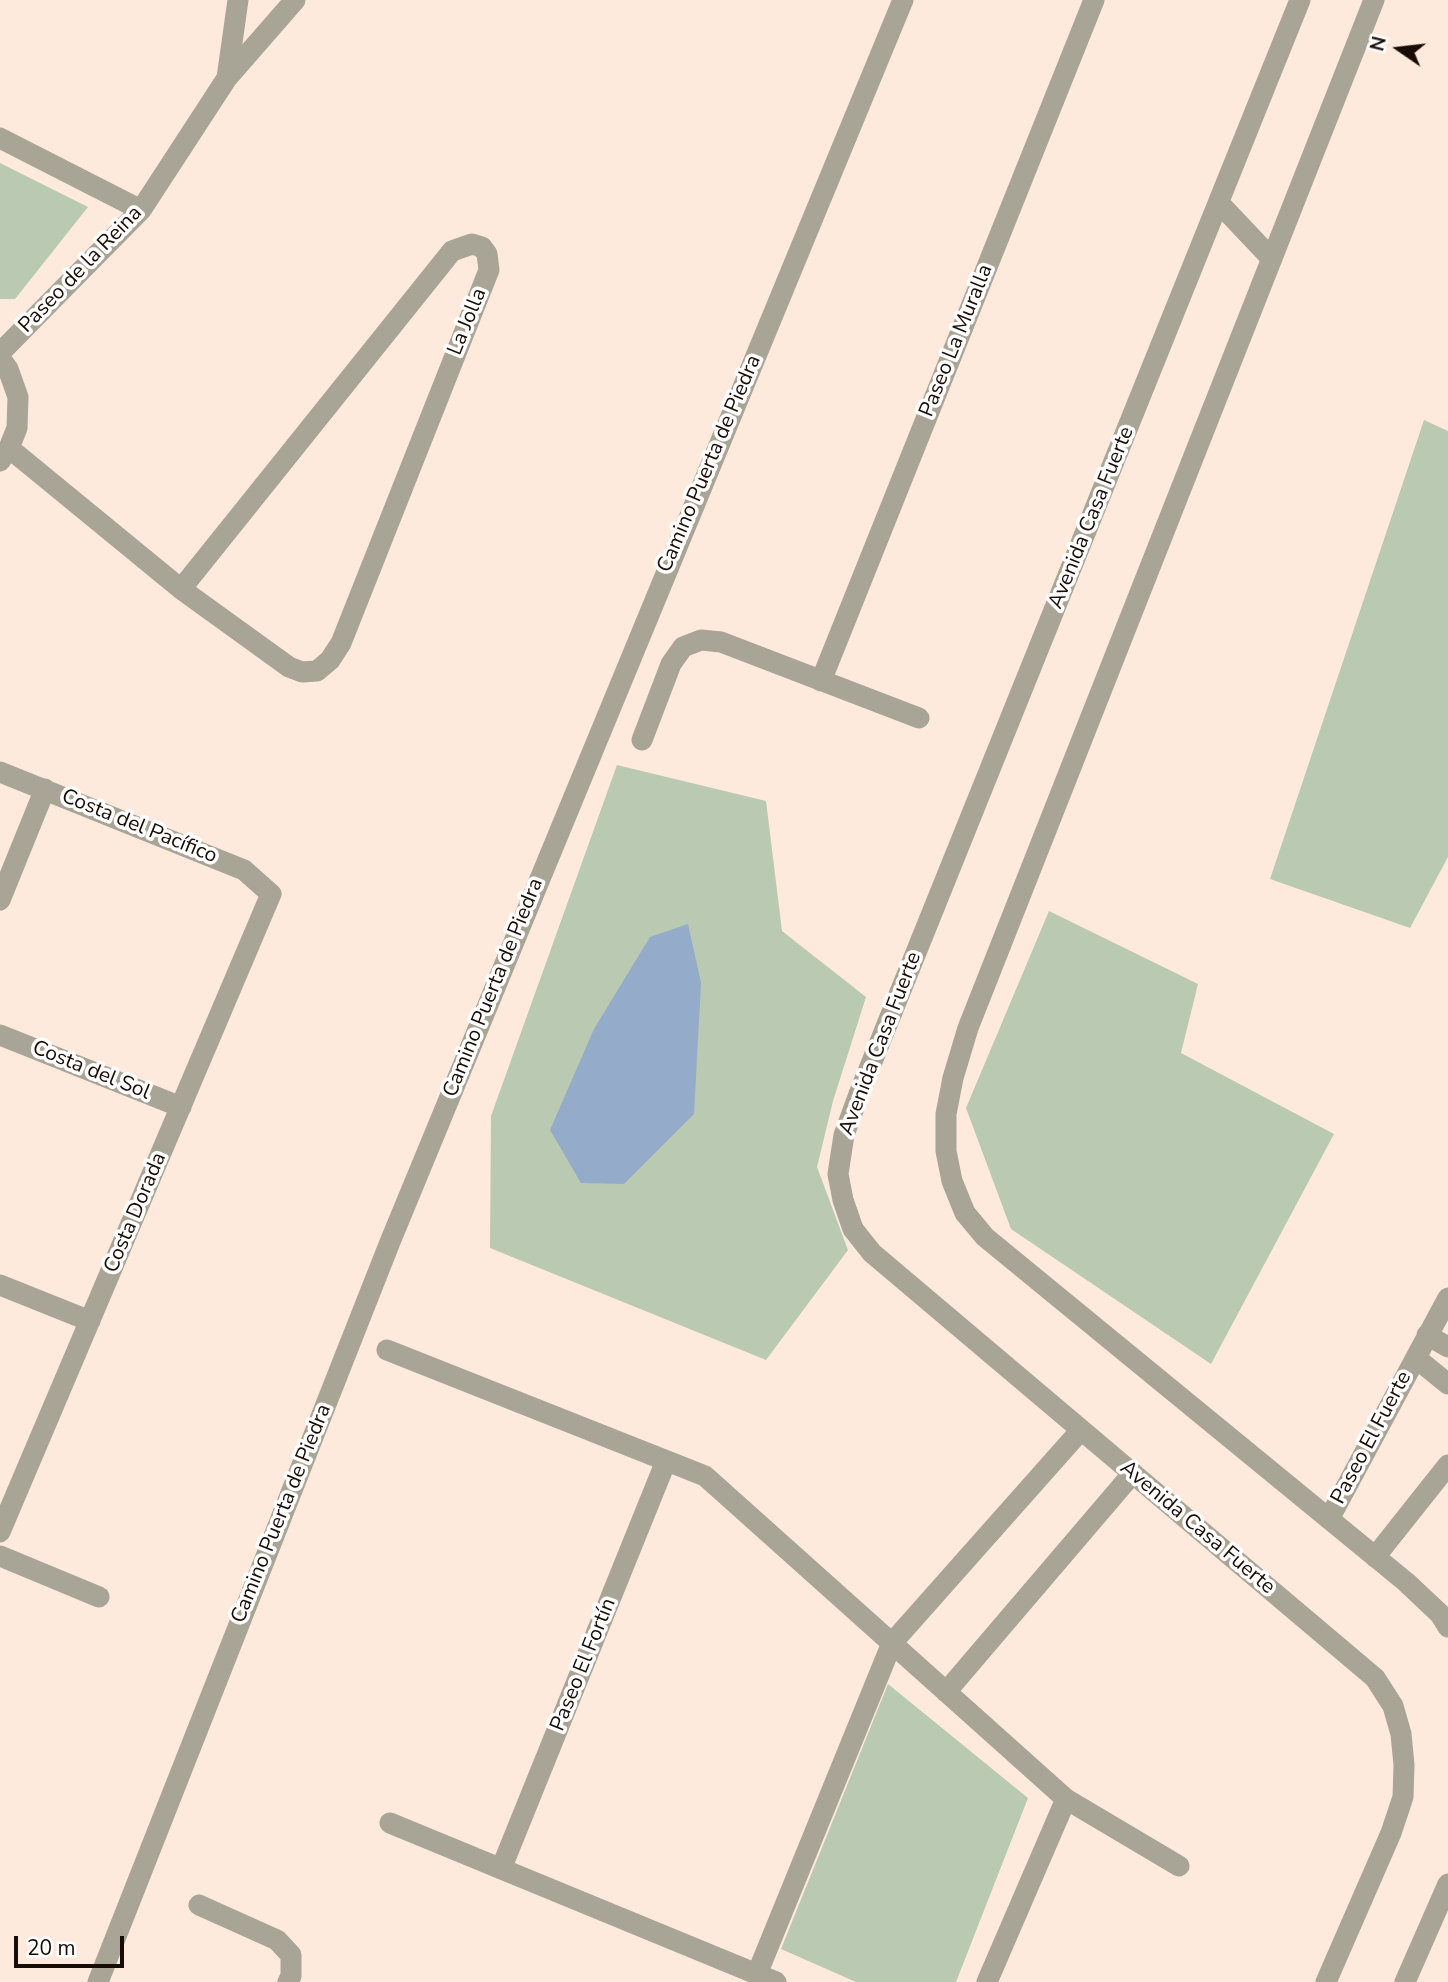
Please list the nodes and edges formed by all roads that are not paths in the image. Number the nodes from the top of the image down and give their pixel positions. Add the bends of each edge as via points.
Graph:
1 (238, 0) edge
2 (903, 0) edge
3 (1094, 0) edge
4 (1300, 0) edge
5 (1374, 0) edge
6 (292, 1) edge
7 (227, 78) junction
8 (0, 138) edge
9 (1219, 203) junction
10 (141, 210) junction
11 (1272, 260) junction
12 (0, 356) edge
13 (4, 454) edge
14 (181, 589) junction
15 (821, 681) junction
16 (919, 718) dead end
17 (642, 740) dead end
18 (0, 772) edge
19 (45, 789) junction
20 (271, 894) joint
21 (0, 900) edge
22 (0, 1035) edge
23 (181, 1107) junction
24 (0, 1285) edge
25 (1448, 1298) edge
26 (90, 1321) junction
27 (1427, 1335) junction
28 (1448, 1347) edge
29 (387, 1350) dead end
30 (1416, 1358) junction
31 (1448, 1384) edge
32 (1082, 1430) junction
33 (666, 1461) junction
34 (1448, 1465) edge
35 (1133, 1473) junction
36 (1329, 1519) junction
37 (0, 1532) edge
38 (0, 1556) edge
39 (1375, 1557) junction
40 (99, 1597) dead end
41 (1448, 1627) edge
42 (892, 1643) junction
43 (947, 1692) junction
44 (1066, 1799) junction
45 (390, 1823) dead end
46 (1179, 1866) dead end
47 (501, 1869) junction
48 (1448, 1885) edge
49 (199, 1905) dead end
50 (766, 1978) edge
51 (98, 1982) edge
52 (288, 1982) edge
53 (987, 1982) edge
54 (1326, 1982) edge
55 (1405, 1982) edge

1 - 7 street, Paseo de la Reina
2 - 51 street, Camino Puerta de Piedra via 390,1242
3 - 15 street, Paseo La Muralla
4 - 9 street, Avenida Casa Fuerte
5 - 11 street
6 - 7 street, Paseo de la Reina
7 - 10 street, Paseo de la Reina
8 - 10 street
9 - 11 street
9 - 32 street, Avenida Casa Fuerte via 859,1094 844,1135 838,1174 853,1228 872,1253
10 - 12 street, Paseo de la Reina
11 - 36 street via 968,1028 948,1102 946,1151 965,1213 985,1237
12 - 13 street via 19,397 17,429
13 - 14 street, La Jolla
14 - 14 street, La Jolla via 289,667 317,671 330,660 341,643 489,270 482,247 472,244 452,251
15 - 16 street
15 - 17 street via 722,642 701,640 683,648 671,664
18 - 19 street, Costa del Pacífico
19 - 20 street, Costa del Pacífico via 244,870
19 - 21 street
20 - 23 street, Costa Dorada
22 - 23 street, Costa del Sol
23 - 26 street, Costa Dorada
24 - 26 street
25 - 27 street, Paseo El Fuerte
26 - 37 street, Costa Dorada
27 - 28 street
27 - 30 street, Paseo El Fuerte
29 - 33 street
30 - 31 street, Paseo El Fuerte
30 - 36 street, Paseo El Fuerte
32 - 35 street, Avenida Casa Fuerte
32 - 42 street
33 - 42 street via 705,1476
33 - 47 street, Paseo El Fortín
34 - 39 street
35 - 43 street
35 - 54 street, Avenida Casa Fuerte via 1375,1678 1393,1706 1401,1734 1403,1797
36 - 39 street
38 - 40 street
39 - 41 street via 1440,1614
42 - 43 street
42 - 50 street
43 - 44 street
44 - 46 street
44 - 53 street
45 - 47 street
47 - 50 street
48 - 55 street
49 - 52 street via 277,1940 291,1955

